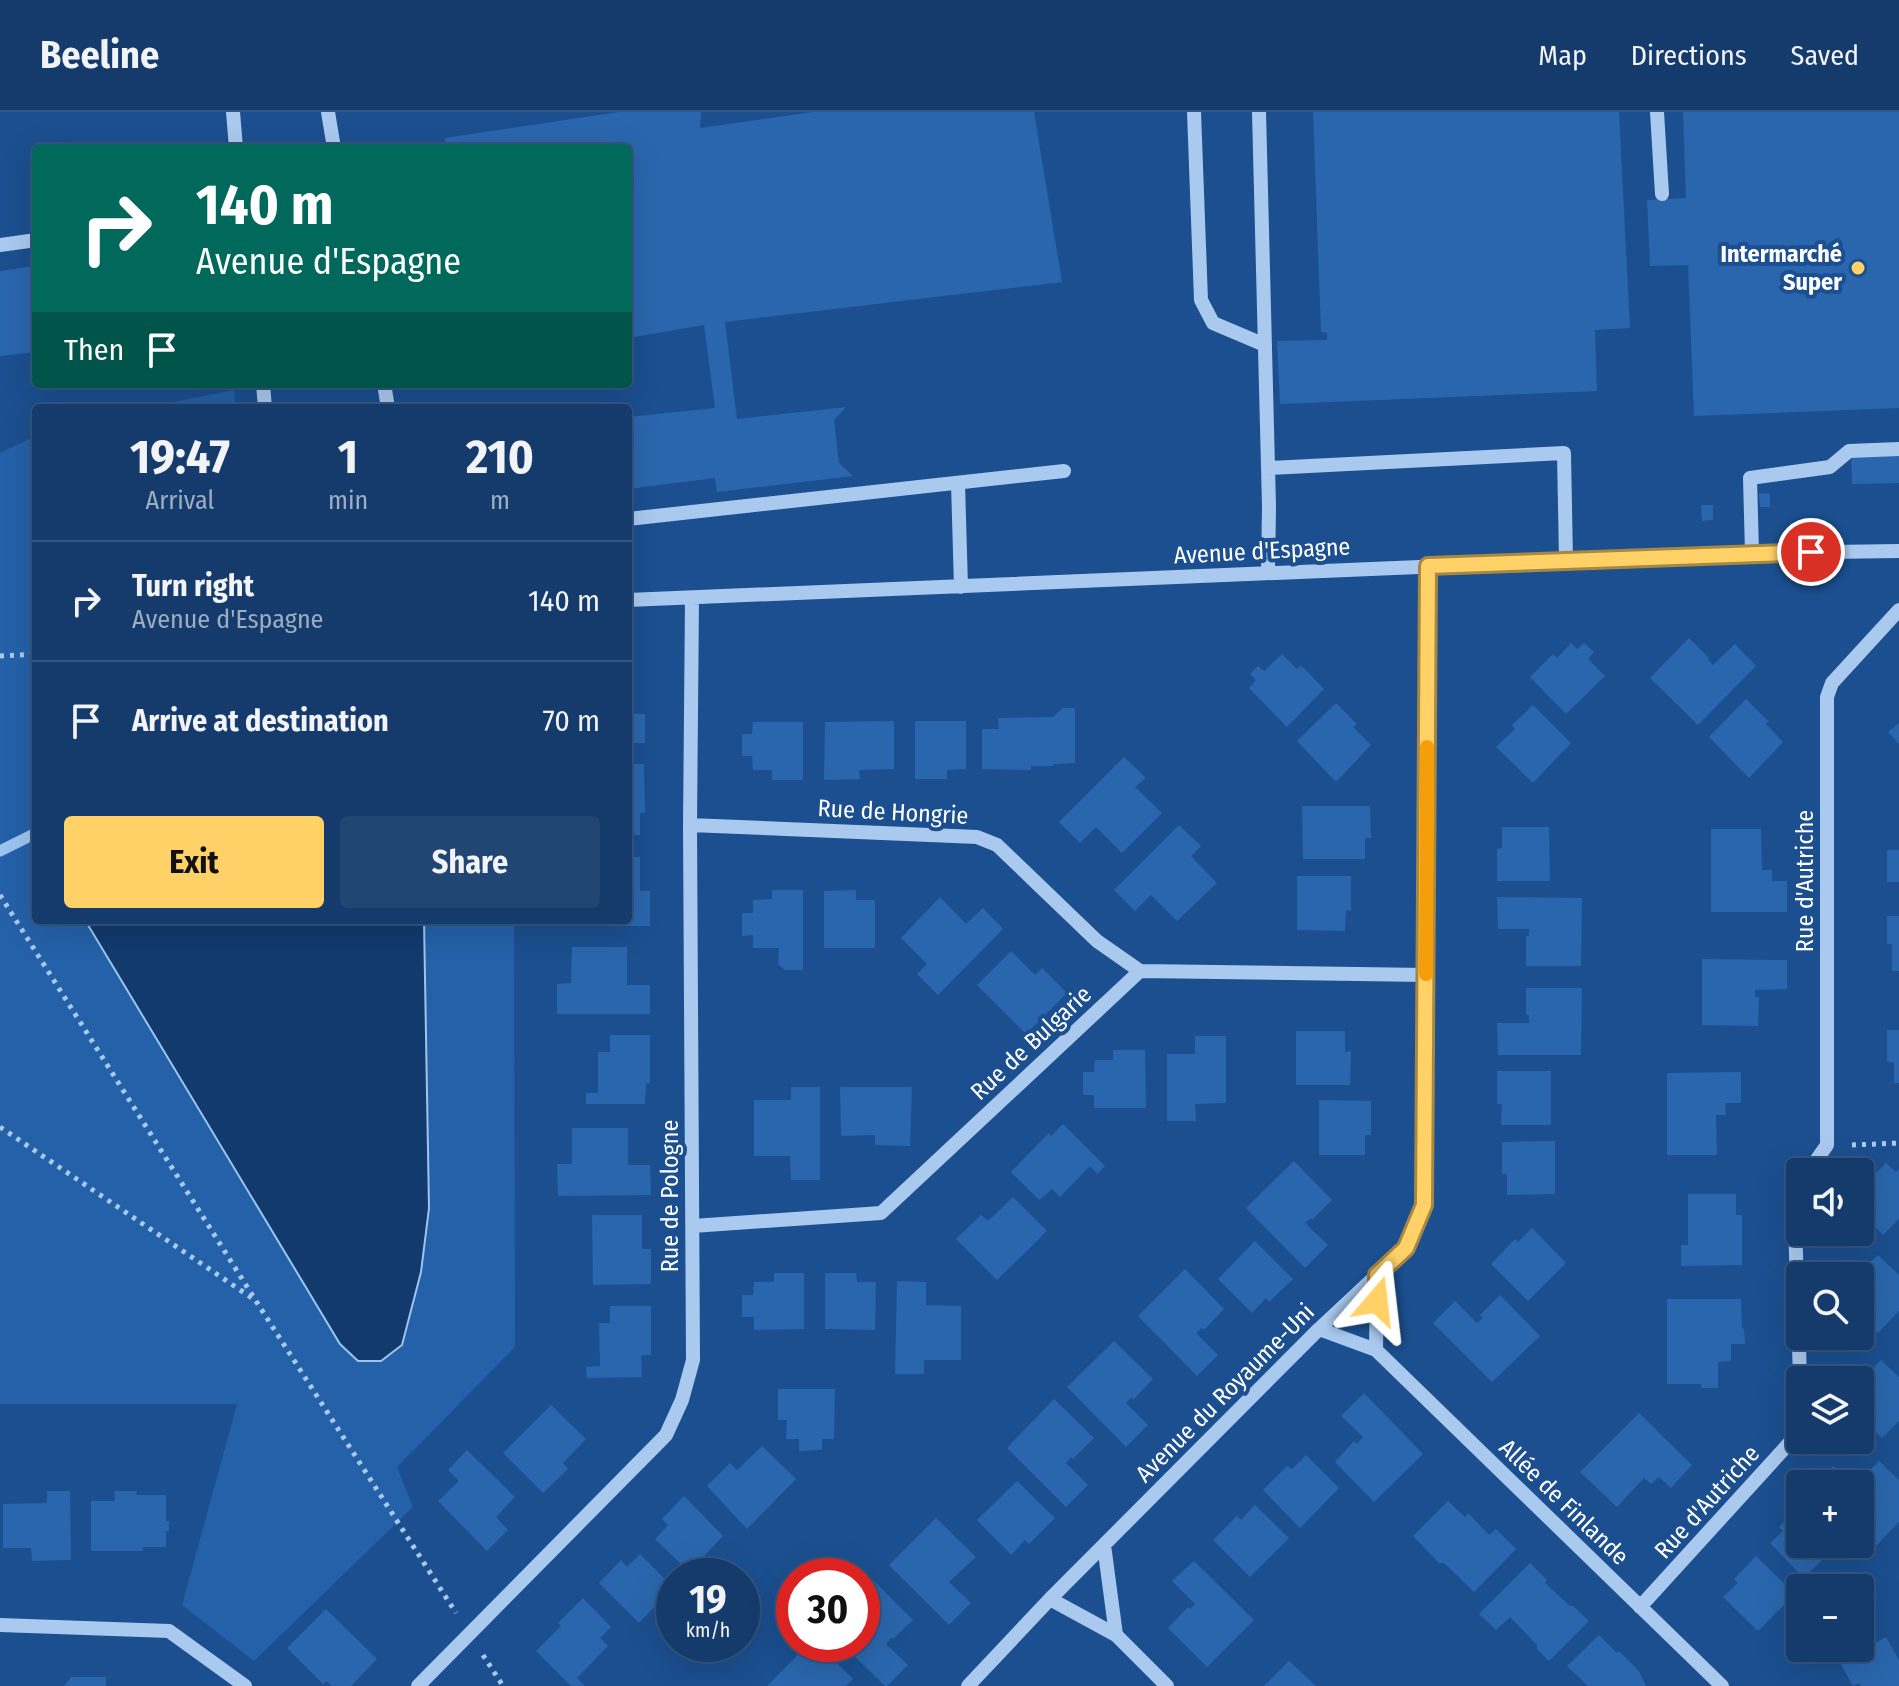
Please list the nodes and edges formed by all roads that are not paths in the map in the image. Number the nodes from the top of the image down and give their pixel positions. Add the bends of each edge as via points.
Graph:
1 (233, 112) edge
2 (328, 112) edge
3 (1194, 112) edge
4 (1259, 112) edge
5 (1657, 112) edge
6 (236, 144) edge
7 (333, 144) edge
8 (1662, 194) dead end
9 (32, 241) edge
10 (0, 245) edge
11 (1265, 345) junction
12 (1899, 449) edge
13 (1268, 468) junction
14 (1064, 471) dead end
15 (958, 483) junction
16 (632, 519) edge
17 (1899, 551) edge
18 (1752, 553) junction
19 (1566, 560) junction
20 (1428, 566) junction
21 (1268, 573) junction
22 (961, 587) junction
23 (692, 599) junction
24 (632, 600) edge
25 (1899, 610) edge
26 (690, 825) junction
27 (1140, 971) junction
28 (1426, 975) junction
29 (1818, 1158) edge
30 (693, 1226) junction
31 (1796, 1246) edge
32 (1377, 1275) junction
33 (1319, 1329) junction
34 (1376, 1350) junction
35 (1104, 1545) junction
36 (1050, 1599) junction
37 (1640, 1607) junction
38 (0, 1625) edge
39 (1116, 1635) junction
40 (245, 1686) edge
41 (418, 1686) edge
42 (968, 1686) edge
43 (1167, 1686) edge
44 (1722, 1686) edge

1 - 6 street
2 - 7 street
3 - 11 street via 1201,300 1213,323
4 - 11 street
5 - 8 street
9 - 10 street
11 - 13 street
12 - 18 street via 1849,451 1830,467 1750,478
13 - 19 street via 1564,453
13 - 21 street
14 - 15 street
15 - 16 street
15 - 22 street
17 - 18 street, Avenue d'Espagne
18 - 19 street, Avenue d'Espagne
19 - 20 street, Avenue d'Espagne
20 - 21 street, Avenue d'Espagne
20 - 28 street, Avenue du Royaume-Uni
21 - 22 street, Avenue d'Espagne
22 - 23 street, Avenue d'Espagne
23 - 24 street, Avenue d'Espagne
23 - 26 street, Rue de Pologne
25 - 29 street, Rue d'Autriche via 1832,683 1827,697 1827,1145
26 - 27 street, Rue de Hongrie via 977,837 997,845 1097,941
26 - 30 street, Rue de Pologne
27 - 28 street
27 - 30 street, Rue de Bulgarie via 881,1213
28 - 32 street, Avenue du Royaume-Uni via 1424,1205 1406,1248
30 - 41 street, Rue de Pologne via 693,1360 666,1435
31 - 37 street, Rue d'Autriche via 1800,1377 1793,1439
32 - 33 street, Avenue du Royaume-Uni
32 - 34 street
33 - 34 street, Allée de Finlande
33 - 35 street, Avenue du Royaume-Uni
34 - 37 street, Allée de Finlande
35 - 36 street, Avenue du Royaume-Uni
35 - 39 street
36 - 39 street
36 - 42 street, Avenue du Royaume-Uni
37 - 44 street, Allée de Finlande
38 - 40 street via 169,1631
39 - 43 street

